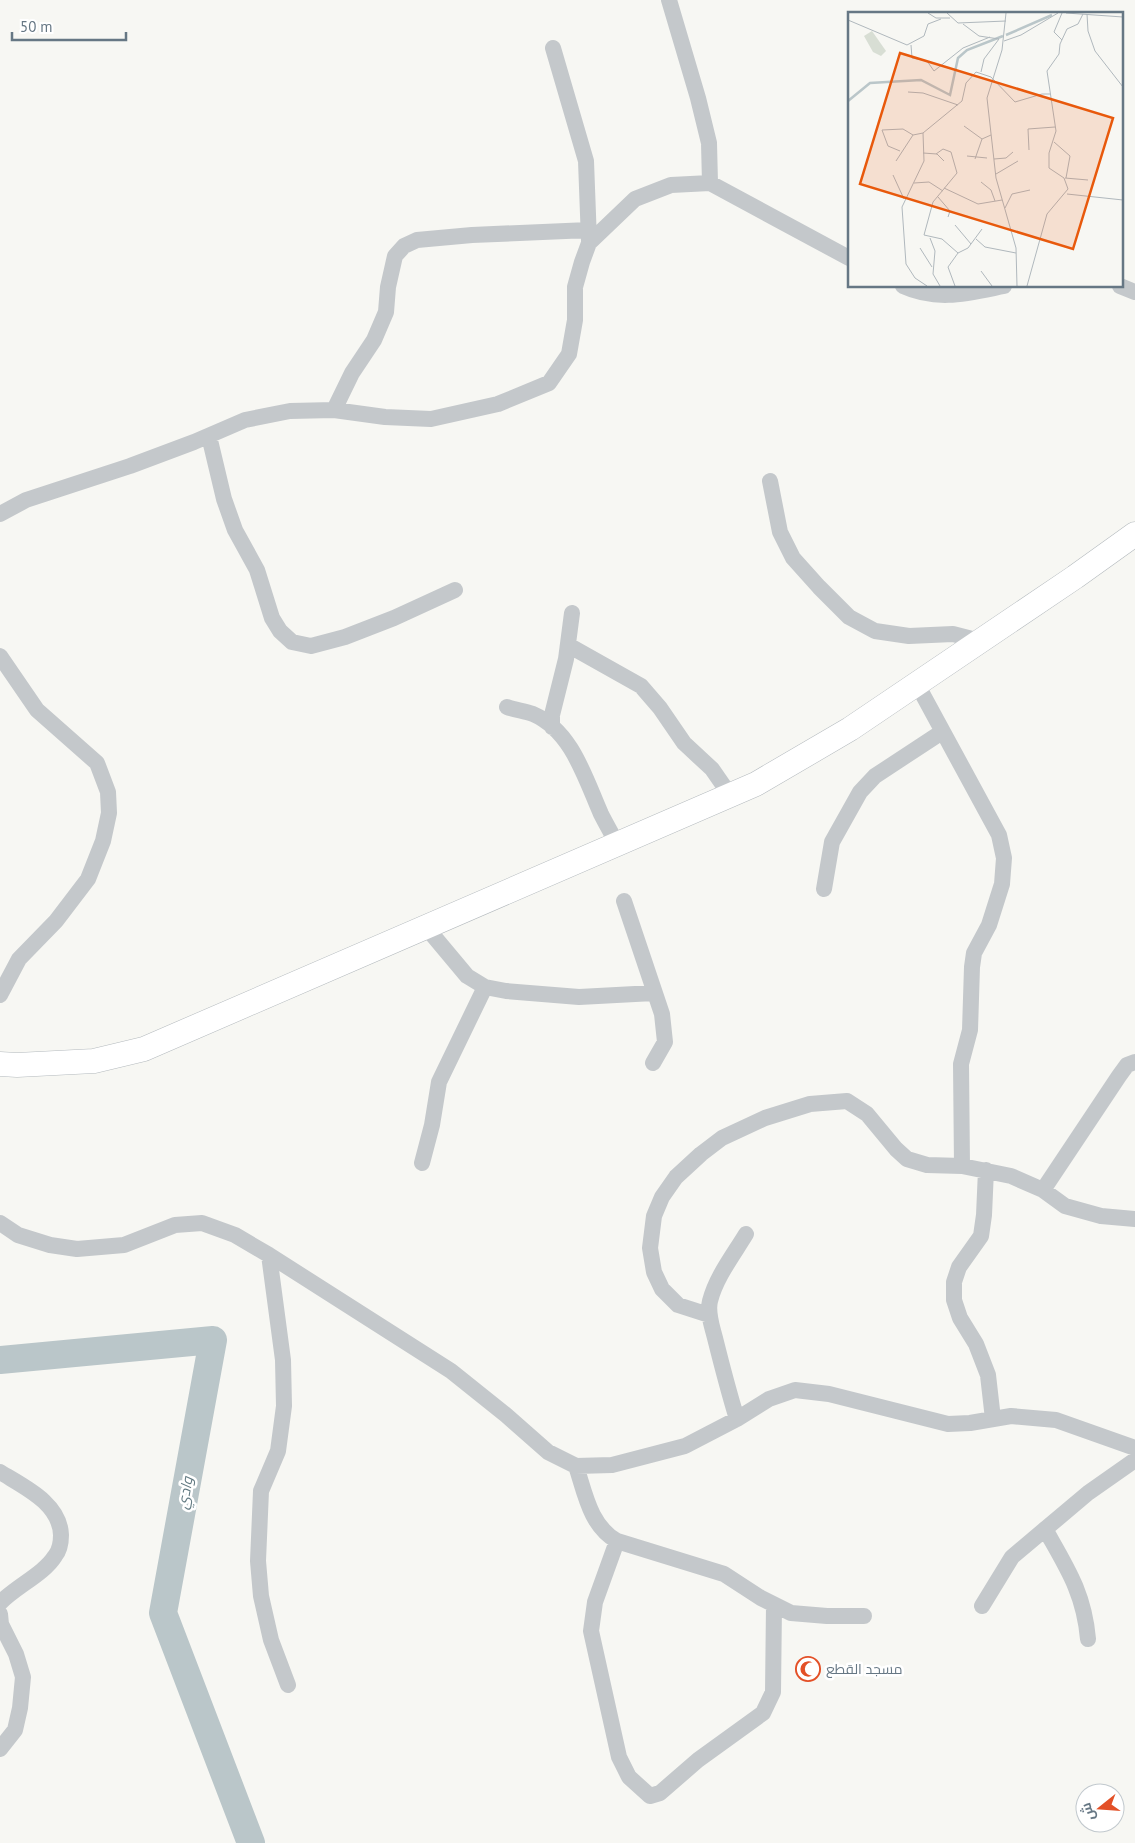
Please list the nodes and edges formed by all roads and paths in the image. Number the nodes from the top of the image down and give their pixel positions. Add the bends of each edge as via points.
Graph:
1 (669, 0) edge
2 (553, 48) dead end
3 (710, 183) junction
4 (589, 237) junction
5 (848, 257) edge
6 (1122, 287) edge
7 (908, 288) edge
8 (994, 288) edge
9 (1135, 292) edge
10 (334, 410) junction
11 (209, 436) junction
12 (770, 481) dead end
13 (0, 514) edge
14 (1135, 534) edge
15 (455, 590) dead end
16 (572, 613) dead end
17 (980, 641) junction
18 (568, 645) junction
19 (0, 656) edge
20 (917, 684) junction
21 (507, 707) dead end
22 (552, 727) junction
23 (942, 732) junction
24 (730, 795) junction
25 (618, 844) junction
26 (824, 889) dead end
27 (624, 901) dead end
28 (426, 927) junction
29 (485, 987) junction
30 (654, 993) junction
31 (0, 994) edge
32 (1135, 1062) edge
33 (654, 1063) dead end
34 (0, 1064) edge
35 (422, 1162) dead end
36 (962, 1166) junction
37 (986, 1170) junction
38 (1043, 1190) junction
39 (1135, 1219) edge
40 (0, 1223) edge
41 (746, 1234) dead end
42 (269, 1255) junction
43 (710, 1315) junction
44 (993, 1419) junction
45 (737, 1420) junction
46 (1135, 1448) edge
47 (1135, 1460) edge
48 (576, 1466) junction
49 (0, 1472) edge
50 (1045, 1529) junction
51 (617, 1541) junction
52 (0, 1603) edge
53 (774, 1605) junction
54 (982, 1606) dead end
55 (0, 1614) edge
56 (864, 1616) dead end
57 (1088, 1639) dead end
58 (288, 1685) dead end
59 (0, 1749) edge

1 - 3 street via 709,144
2 - 4 street via 586,161
3 - 4 street via 671,185 635,199
3 - 5 street
4 - 10 street via 472,235 417,240 404,246 395,256 386,312 374,340 352,373
4 - 10 street via 575,287 575,320 569,354 549,383 498,404 431,419
6 - 9 street
7 - 8 street via 919,293 956,296
10 - 11 street via 290,411 245,420
11 - 13 street via 26,500
11 - 15 street via 235,530 257,570 272,618 292,642 311,646 345,637
12 - 17 street via 780,532 793,558 849,617 875,631 909,636 953,634
14 - 17 main road
16 - 18 street
17 - 20 main road
18 - 22 street
18 - 24 street via 641,686 684,743 712,769
19 - 31 street via 37,710 97,763 108,792 109,813 88,879 56,921 20,959
20 - 23 street
20 - 24 main road via 850,729 756,784
21 - 22 street via 533,714
22 - 25 street via 572,750 588,779 601,815
23 - 26 street via 875,776 860,792 832,842
23 - 36 street via 999,834 1004,858 1002,884 989,925 974,953 972,967 970,1030 960,1064
24 - 25 main road
25 - 28 main road
27 - 30 street
28 - 29 street via 467,976
28 - 34 main road via 144,1049 94,1061
29 - 30 street via 579,997
29 - 35 street via 439,1082
30 - 33 street via 662,1014 665,1042
32 - 38 street via 1127,1065 1119,1076
36 - 37 street
36 - 43 street via 927,1165 908,1159 867,1114 847,1101 810,1104 765,1118 722,1138 676,1177 662,1197 654,1216 650,1248 654,1272 662,1289 678,1304
37 - 38 street via 1011,1176
37 - 44 street via 981,1236 959,1267 954,1282 954,1300 988,1375
38 - 39 street via 1065,1206 1087,1213
40 - 42 street via 18,1235 77,1250 124,1245 175,1226 202,1224 235,1235
41 - 43 street via 713,1292 709,1303
42 - 48 street via 451,1371 548,1452
42 - 58 street via 283,1360 284,1406 278,1451 262,1491 258,1561 261,1596 271,1640
43 - 45 street
44 - 45 street via 948,1424 829,1394 795,1390 769,1399
44 - 46 street via 1011,1416 1056,1420
45 - 48 street via 686,1446 612,1465
47 - 50 street
48 - 51 street via 594,1518 607,1536
49 - 52 street via 52,1508 60,1526 61,1543 55,1557
50 - 54 street via 1012,1557
50 - 57 street via 1077,1586 1086,1617
51 - 53 street via 724,1574
51 - 53 street via 595,1602 591,1631 619,1758 629,1777 650,1796 660,1793 698,1760 763,1713 773,1692
53 - 56 street via 791,1613
55 - 59 street via 23,1677 15,1730

